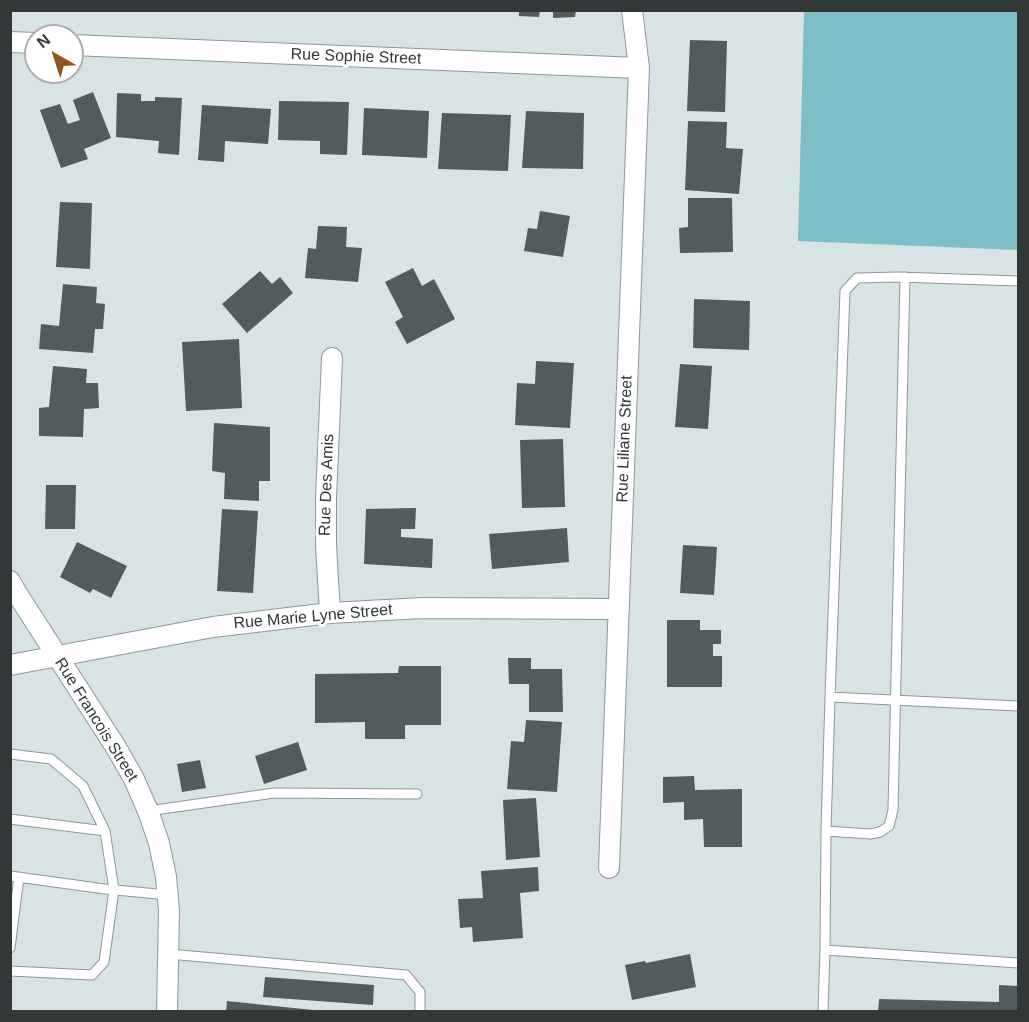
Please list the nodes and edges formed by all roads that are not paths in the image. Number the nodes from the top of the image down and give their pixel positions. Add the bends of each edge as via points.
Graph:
1 (632, 10) edge
2 (84, 45) edge
3 (639, 68) junction
4 (905, 277) junction
5 (1018, 281) edge
6 (332, 358) dead end
7 (10, 581) edge
8 (619, 609) junction
9 (330, 613) junction
10 (56, 657) junction
11 (10, 665) edge
12 (830, 697) junction
13 (894, 700) junction
14 (1018, 706) edge
15 (10, 754) edge
16 (417, 794) dead end
17 (148, 811) junction
18 (10, 819) edge
19 (105, 831) junction
20 (826, 831) junction
21 (609, 868) dead end
22 (15, 877) edge
23 (114, 890) junction
24 (168, 895) junction
25 (10, 948) edge
26 (825, 950) junction
27 (169, 954) junction
28 (1018, 963) edge
29 (10, 971) edge
30 (167, 1011) edge
31 (420, 1011) edge
32 (823, 1011) edge

1 - 3 street, Rue Liliane Street
2 - 3 street, Rue Sophie Street
3 - 8 street, Rue Liliane Street
4 - 5 lane
4 - 12 lane via 857,278 845,291
4 - 13 lane
6 - 9 street, Rue Des Amis via 326,498
7 - 10 street, Rue Francois Street
8 - 9 street, Rue Marie Lyne Street via 423,608
8 - 21 street, Rue Liliane Street
9 - 10 street, Rue Marie Lyne Street via 213,627
10 - 11 street, Rue Marie Lyne Street
10 - 17 street, Rue Francois Street via 117,749
12 - 13 lane
12 - 20 lane
13 - 14 lane
13 - 20 lane via 893,810 889,826 870,834
15 - 19 lane via 51,759 83,786
16 - 17 lane via 274,793
17 - 24 street, Rue Francois Street via 159,843
18 - 19 lane
19 - 23 lane
20 - 26 lane
22 - 23 lane
22 - 25 lane
23 - 24 lane
23 - 29 lane via 104,962 92,975
24 - 27 street, Rue Francois Street
26 - 28 lane
26 - 32 lane
27 - 30 street, Rue Francois Street
27 - 31 lane via 406,975 420,992

